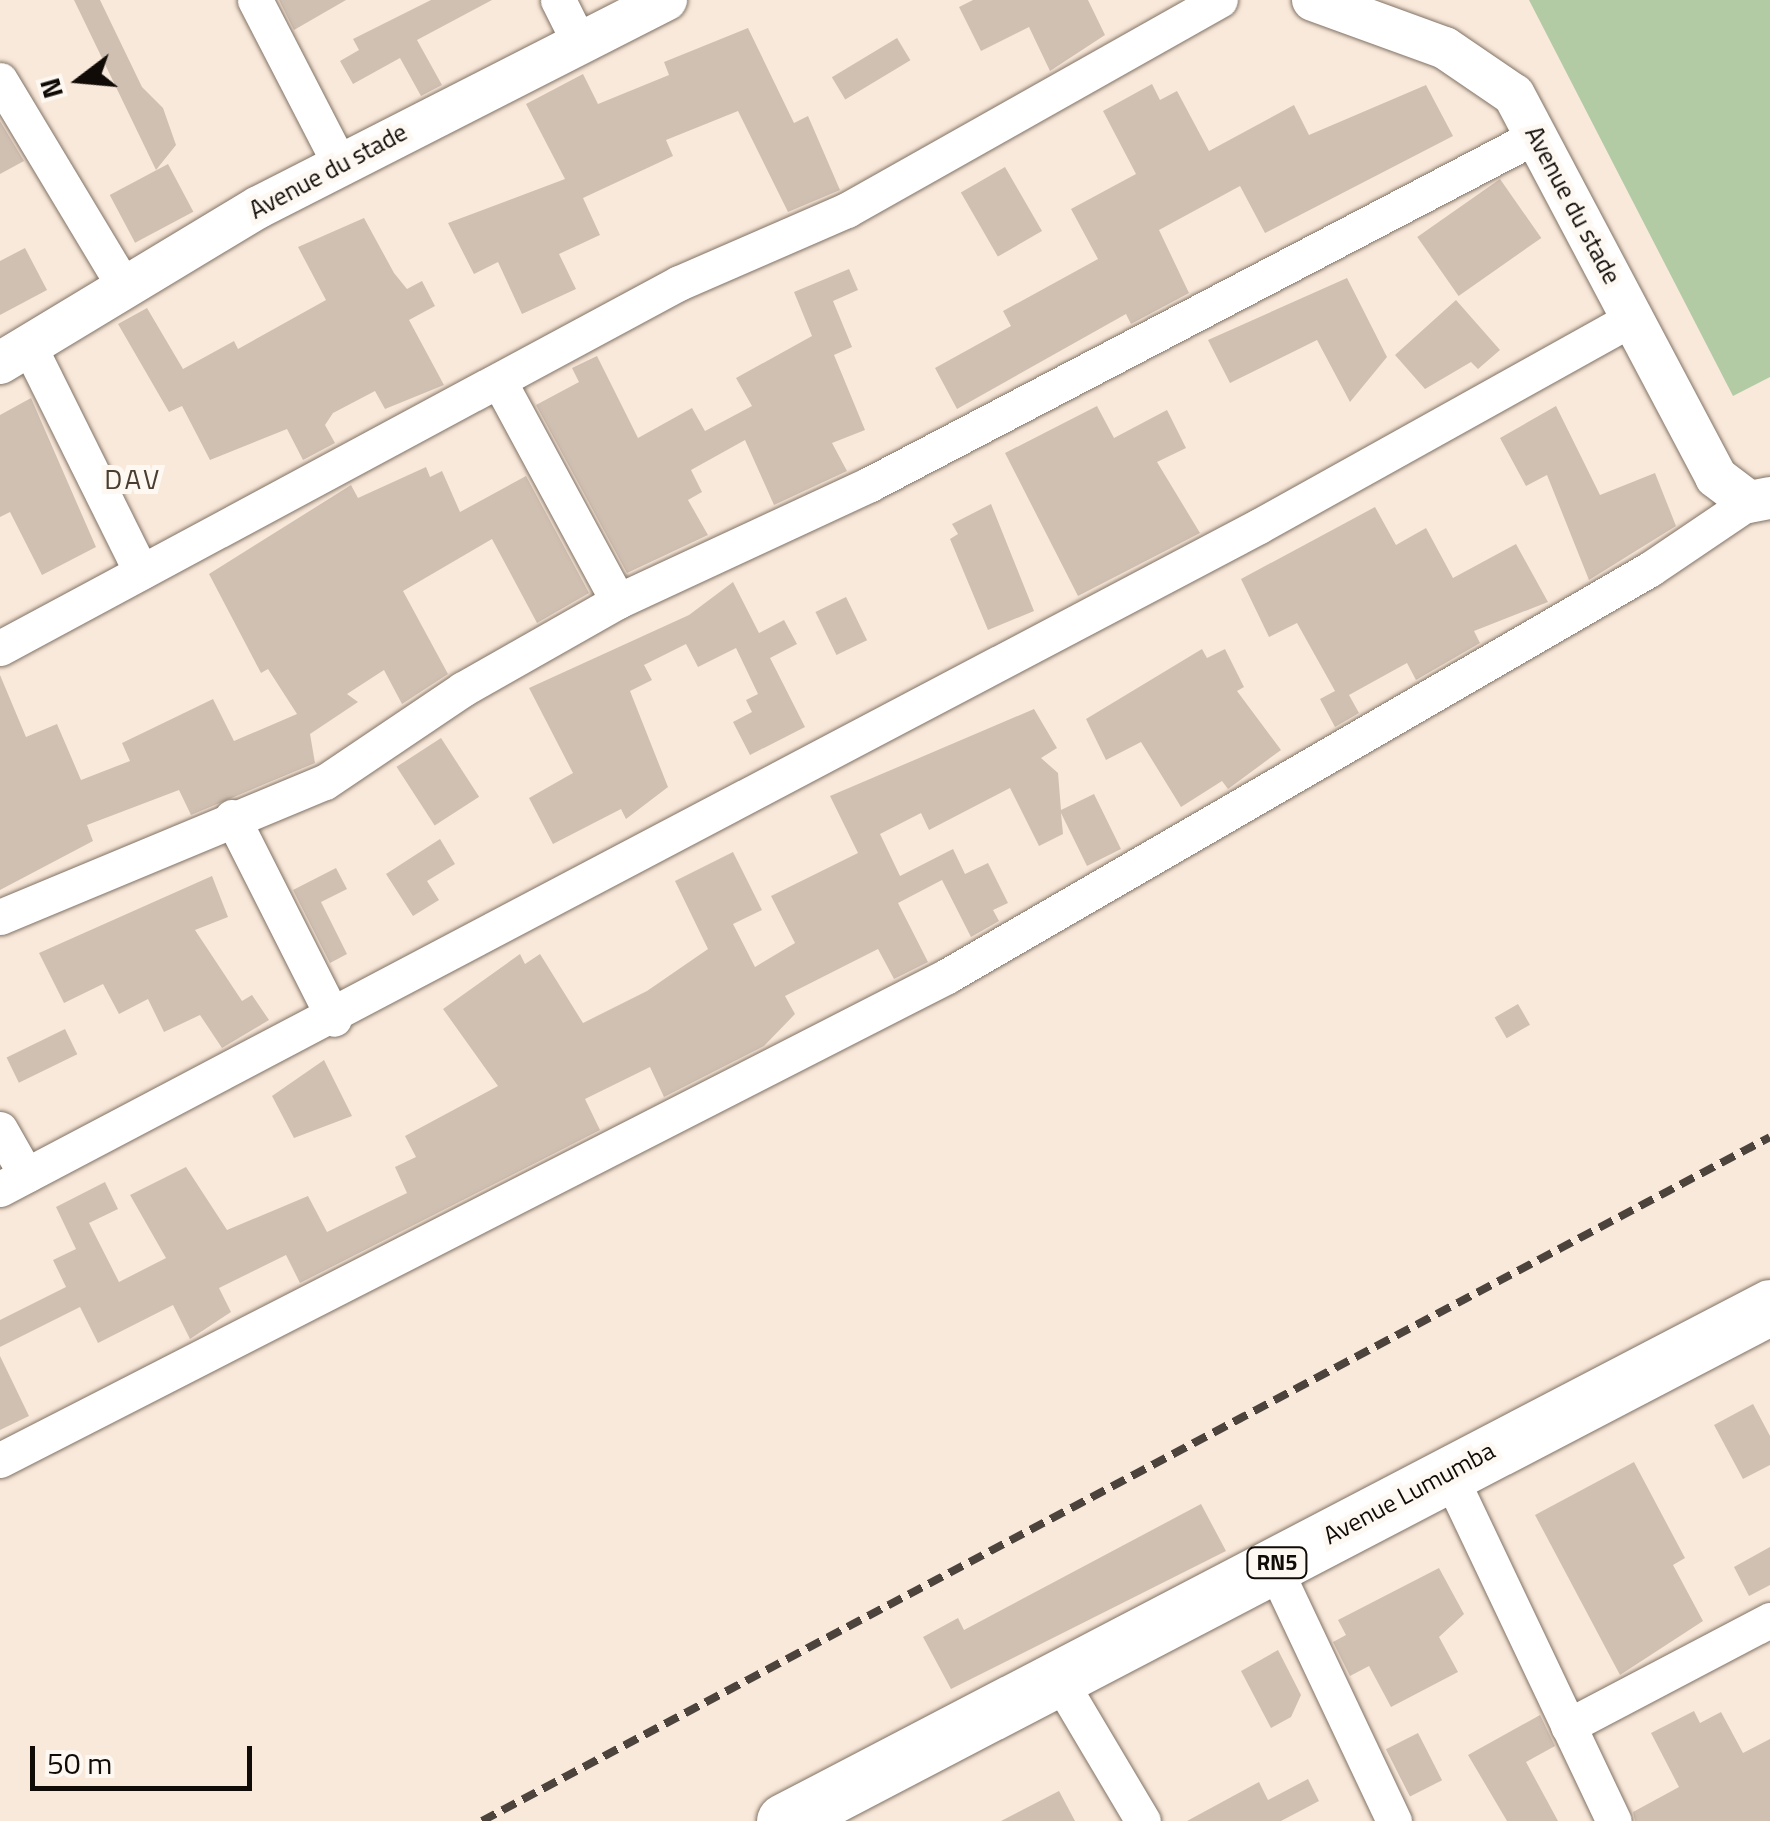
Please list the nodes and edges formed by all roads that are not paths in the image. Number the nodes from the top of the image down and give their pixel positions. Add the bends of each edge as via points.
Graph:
1 (255, 0) edge
2 (558, 0) edge
3 (666, 0) edge
4 (1220, 0) edge
5 (1313, 0) edge
6 (578, 40) junction
7 (0, 80) edge
8 (1536, 136) junction
9 (340, 165) junction
10 (124, 286) junction
11 (1633, 318) junction
12 (14, 354) edge
13 (500, 382) junction
14 (1760, 500) edge
15 (142, 572) junction
16 (618, 601) junction
17 (0, 648) edge
18 (232, 817) junction
19 (0, 917) edge
20 (334, 1019) junction
21 (0, 1130) edge
22 (13, 1182) edge
23 (1770, 1306) edge
24 (0, 1460) edge
25 (1448, 1472) junction
26 (1273, 1565) junction
27 (1770, 1620) edge
28 (1058, 1678) junction
29 (1568, 1726) junction
30 (784, 1821) edge
31 (1142, 1821) edge
32 (1394, 1821) edge
33 (1614, 1821) edge

1 - 9 street
2 - 6 street
3 - 6 street, Avenue du stade
4 - 13 street via 846,210 679,282
5 - 8 street, Avenue du stade via 1488,73 1514,95
6 - 9 street, Avenue du stade
7 - 10 street
8 - 11 street, Avenue du stade
8 - 16 street via 870,484
9 - 10 street, Avenue du stade
10 - 12 street, Avenue du stade
11 - 14 street, Avenue du stade via 1716,477
11 - 20 street
12 - 15 street
13 - 15 street
13 - 16 street
14 - 24 street via 948,976
15 - 17 street
16 - 18 street via 462,689 362,764
18 - 19 street
18 - 20 street
20 - 22 street
21 - 22 street
23 - 25 highway, Avenue Lumumba / RN5
25 - 26 highway, Avenue Lumumba / RN5
25 - 29 street
26 - 28 highway, Avenue Lumumba / RN5
26 - 32 street
27 - 29 street
28 - 30 highway, Avenue Lumumba / RN5
28 - 31 street
29 - 33 street

